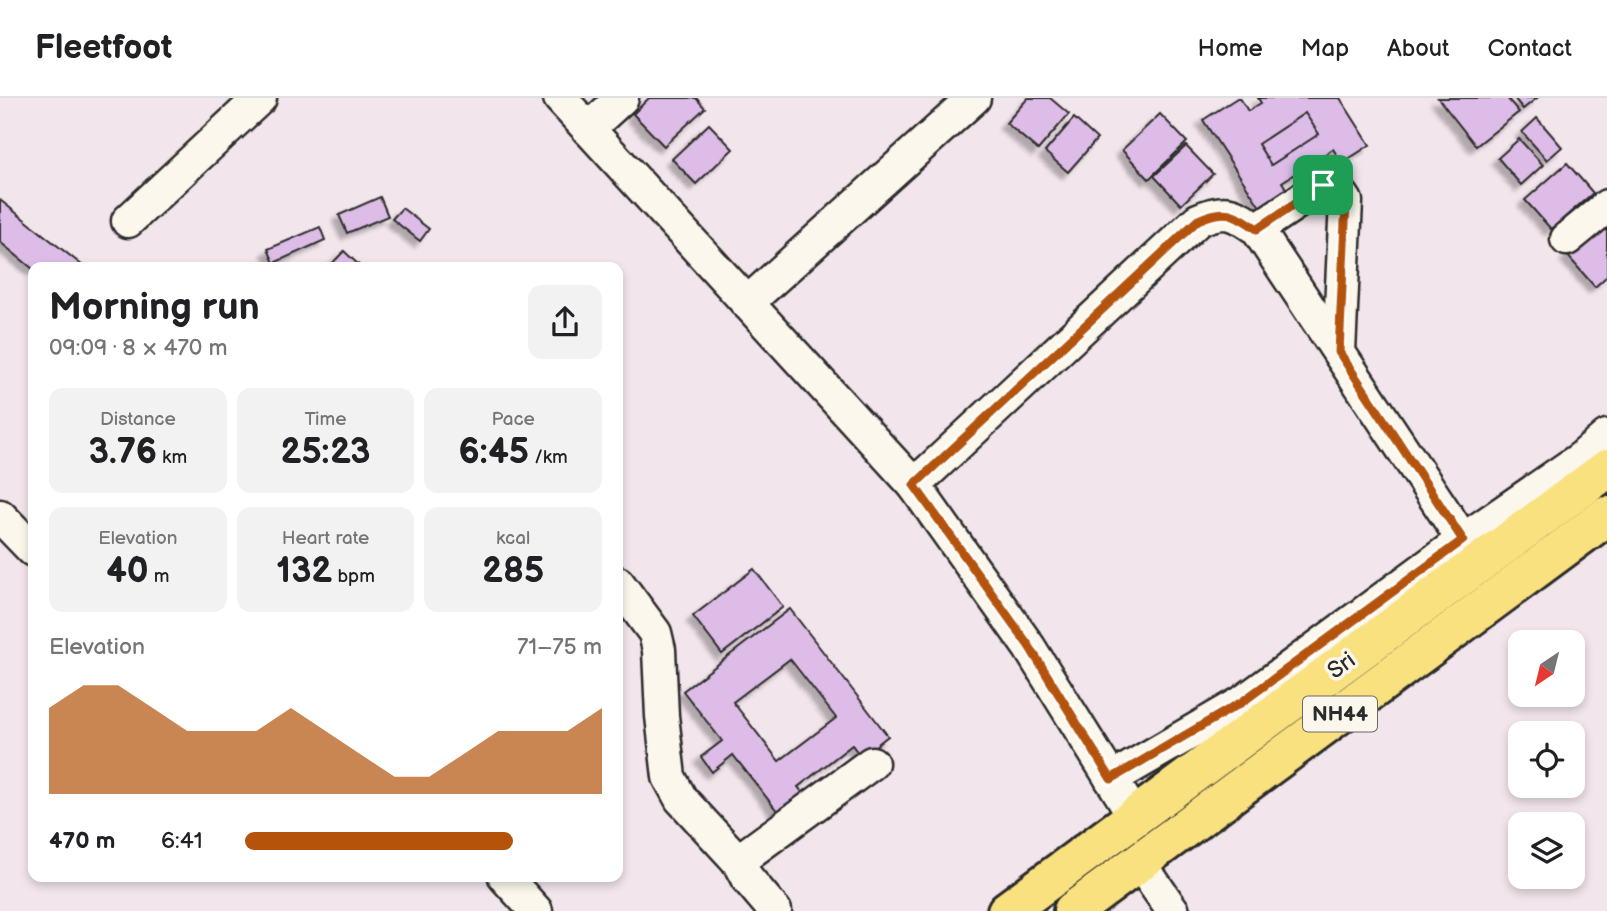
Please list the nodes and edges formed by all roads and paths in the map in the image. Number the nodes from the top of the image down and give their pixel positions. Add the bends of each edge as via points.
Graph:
1 (260, 98) edge
2 (559, 98) edge
3 (622, 98) edge
4 (974, 98) edge
5 (588, 129) junction
6 (1607, 206) edge
7 (128, 221) dead end
8 (1257, 229) junction
9 (1567, 239) dead end
10 (747, 303) junction
11 (1339, 352) junction
12 (1607, 436) edge
13 (1607, 469) edge
14 (914, 485) junction
15 (0, 516) edge
16 (1607, 516) edge
17 (1463, 540) junction
18 (28, 545) edge
19 (623, 590) edge
20 (1300, 695) junction
21 (1325, 725) junction
22 (872, 763) dead end
23 (1111, 779) junction
24 (1135, 817) junction
25 (738, 861) junction
26 (1139, 862) junction
27 (510, 882) edge
28 (536, 911) edge
29 (775, 911) edge
30 (1007, 911) edge
31 (1073, 911) edge
32 (1173, 911) edge

1 - 7 street
2 - 5 street
3 - 5 street
4 - 10 street
5 - 10 street
6 - 9 street
8 - 11 street
8 - 11 street via 1323,185 1342,193 1346,201
8 - 14 street via 1230,213 1217,212 1198,220
10 - 14 street
11 - 17 street
12 - 17 street
13 - 20 highway, Sri / NH44
14 - 23 street via 1029,646
15 - 18 street
16 - 21 highway, NH44
17 - 23 street via 1242,702
19 - 25 street via 657,642 669,778 681,799
20 - 21 highway
20 - 24 highway, Sri / NH44
21 - 26 highway, NH44
22 - 25 street
23 - 24 street
24 - 30 highway, Sri / NH44
25 - 29 street
26 - 31 highway, NH44
26 - 32 street
27 - 28 street

